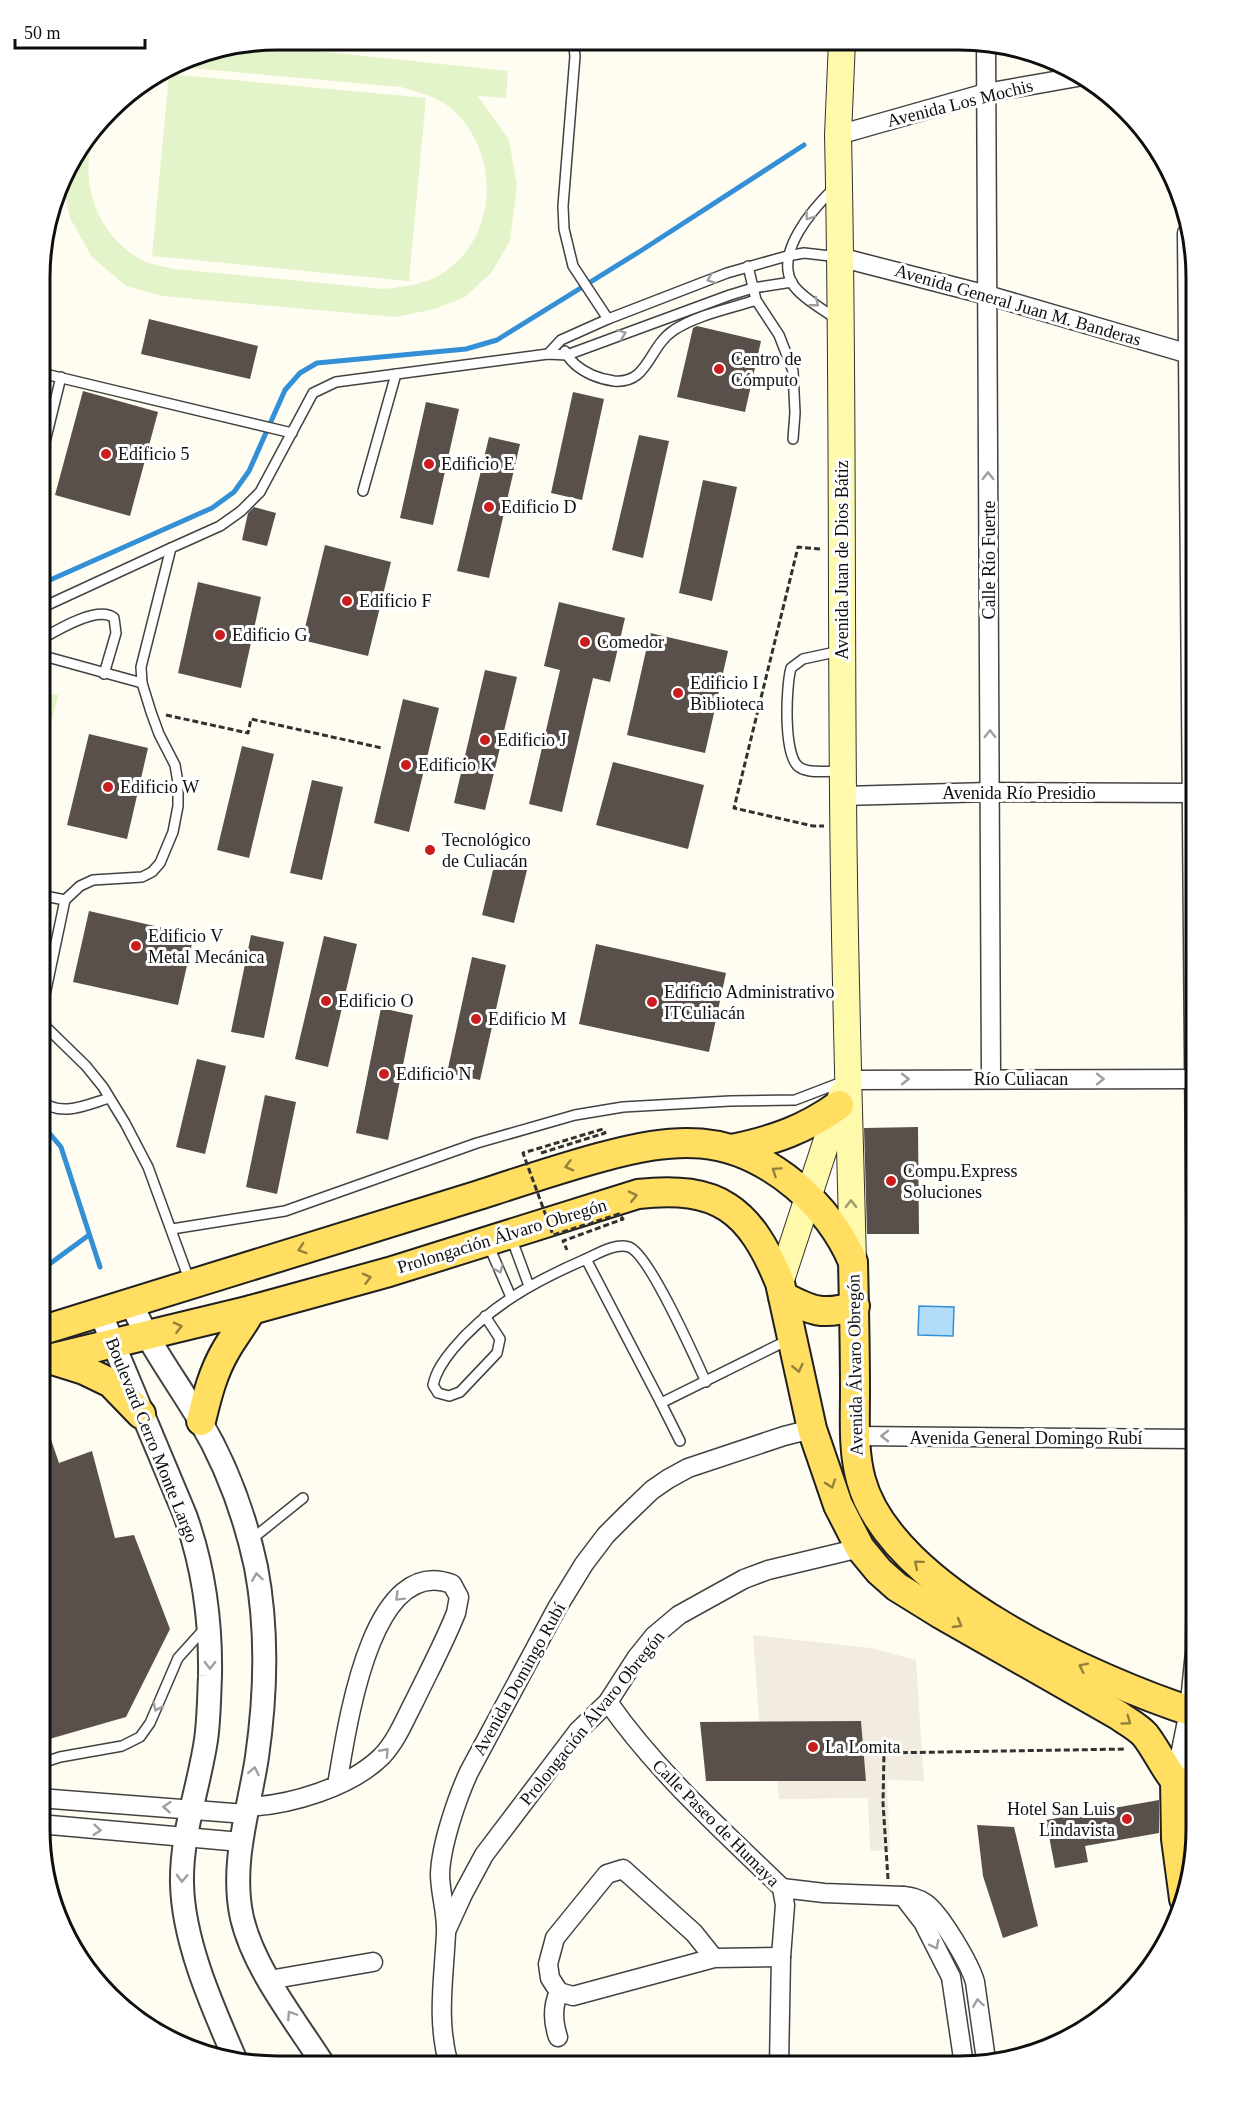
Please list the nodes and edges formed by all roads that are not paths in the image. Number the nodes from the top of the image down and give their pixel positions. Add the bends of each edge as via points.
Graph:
1 (573, 50) edge
2 (842, 50) edge
3 (986, 51) edge
4 (1069, 78) edge
5 (986, 93) junction
6 (838, 135) junction
7 (839, 183) junction
8 (788, 256) junction
9 (839, 257) junction
10 (748, 266) junction
11 (792, 282) junction
12 (753, 288) junction
13 (987, 294) junction
14 (756, 300) junction
15 (608, 319) junction
16 (840, 322) junction
17 (561, 340) junction
18 (1186, 353) edge
19 (548, 354) junction
20 (567, 355) junction
21 (396, 374) junction
22 (50, 375) edge
23 (61, 377) junction
24 (50, 422) edge
25 (287, 432) junction
26 (793, 439) dead end
27 (363, 491) dead end
28 (171, 548) junction
29 (50, 603) edge
30 (50, 635) edge
31 (842, 651) junction
32 (50, 658) edge
33 (104, 674) junction
34 (142, 683) junction
35 (843, 784) junction
36 (990, 792) junction
37 (1186, 793) edge
38 (50, 897) edge
39 (66, 900) junction
40 (50, 968) edge
41 (50, 1032) edge
42 (991, 1079) junction
43 (1186, 1079) edge
44 (843, 1092) junction
45 (109, 1098) junction
46 (50, 1107) edge
47 (732, 1149) junction
48 (808, 1196) junction
49 (172, 1229) junction
50 (499, 1238) junction
51 (586, 1259) junction
52 (853, 1262) junction
53 (191, 1285) junction
54 (529, 1286) junction
55 (782, 1289) junction
56 (511, 1297) junction
57 (131, 1302) junction
58 (855, 1306) junction
59 (251, 1310) junction
60 (100, 1312) junction
61 (485, 1317) junction
62 (147, 1335) junction
63 (791, 1338) junction
64 (112, 1344) junction
65 (50, 1345) edge
66 (50, 1349) edge
67 (50, 1354) edge
68 (706, 1382) junction
69 (661, 1403) junction
70 (141, 1414) junction
71 (201, 1421) junction
72 (812, 1429) junction
73 (855, 1436) junction
74 (1186, 1439) edge
75 (680, 1441) dead end
76 (303, 1498) dead end
77 (250, 1541) junction
78 (860, 1548) junction
79 (209, 1623) junction
80 (608, 1702) junction
81 (1186, 1710) edge
82 (50, 1760) edge
83 (337, 1785) junction
84 (1185, 1788) edge
85 (50, 1799) edge
86 (192, 1808) junction
87 (247, 1810) junction
88 (50, 1825) edge
89 (186, 1838) junction
90 (241, 1842) junction
91 (1181, 1874) edge
92 (782, 1888) junction
93 (896, 1896) junction
94 (446, 1930) junction
95 (781, 1957) junction
96 (714, 1958) junction
97 (373, 1962) dead end
98 (269, 1980) junction
99 (559, 1992) junction
100 (558, 2037) dead end
101 (232, 2051) edge
102 (985, 2054) edge
103 (318, 2056) edge
104 (446, 2056) edge
105 (779, 2056) edge
106 (963, 2056) edge

1 - 15 lane via 564,229 573,266
2 - 6 main road, Avenida Juan de Dios Bátiz
3 - 5 street, Calle Río Fuerte
4 - 5 street, Avenida Los Mochis
5 - 6 street, Avenida Los Mochis
5 - 13 street, Calle Río Fuerte
6 - 7 main road, Avenida Juan de Dios Bátiz
7 -> 8 lane via 805,221
7 - 9 main road, Avenida Juan de Dios Bátiz
8 - 9 lane
8 - 10 lane
8 - 11 lane
9 - 13 street, Avenida General Juan M. Banderas
9 - 16 main road, Avenida Juan de Dios Bátiz
10 - 12 lane
10 -> 15 lane
11 - 12 lane
11 -> 16 lane
12 - 14 lane
20 -> 12 lane
13 - 18 street, Avenida General Juan M. Banderas
36 -> 13 street, Calle Río Fuerte
14 - 20 lane via 674,330 656,346 642,371 626,381 596,377
14 - 26 lane via 779,335 793,371
15 - 17 lane
16 - 31 main road, Avenida Juan de Dios Bátiz
17 - 19 lane
17 - 20 lane
19 - 20 lane
19 - 21 lane
21 - 25 lane via 336,382 313,393
21 - 27 lane
22 - 23 lane
23 - 24 lane
23 - 25 lane
25 - 28 lane via 260,492 220,526
28 - 29 lane
28 - 34 lane via 141,667
30 - 33 lane via 79,620 110,615 116,633
31 - 35 main road, Avenida Juan de Dios Bátiz
31 - 35 lane via 803,659 791,668 788,737 791,755 799,767
32 - 33 lane
33 - 34 lane
34 - 39 lane via 159,734 176,765 178,806 169,844 160,863 142,878 93,880
35 - 36 street, Avenida Río Presidio
35 - 44 main road, Avenida Juan de Dios Bátiz
36 - 37 street, Avenida Río Presidio
36 - 42 street, Calle Río Fuerte
38 - 39 lane
39 - 40 lane
41 - 45 lane via 86,1066
42 -> 43 street, Río Culiacan
44 -> 42 street, Río Culiacan
44 - 47 main road via 815,1122 789,1134
44 - 48 main road, Avenida Juan de Dios Bátiz
44 - 49 lane via 795,1100 623,1107 575,1115 477,1143 285,1211
52 -> 44 main road, Avenida Juan de Dios Bátiz via 851,1142
45 - 46 lane via 63,1110
45 - 49 lane via 148,1167
48 -> 47 main road via 768,1166
47 -> 53 main road via 681,1142 638,1147
48 - 52 main road via 838,1231
48 - 55 main road, Avenida Juan de Dios Bátiz
49 - 53 lane
50 - 54 lane
50 -> 55 main road, Prolongación Álvaro Obregón via 638,1194 696,1194 736,1212 750,1227
50 -> 56 lane
59 -> 50 main road, Prolongación Álvaro Obregón
51 - 54 lane
51 - 68 lane via 619,1246 639,1254
51 - 69 lane
52 - 58 main road, Avenida Álvaro Obregón
53 - 57 main road
54 - 56 lane
55 - 58 main road via 805,1307 820,1311 837,1312
55 - 63 main road, Prolongación Álvaro Obregón
56 - 61 lane
57 - 60 main road
57 - 62 street, Boulevard Cerro Monte Largo
58 - 73 main road, Avenida Álvaro Obregón
62 -> 59 main road, Prolongación Álvaro Obregón
59 - 71 main road via 214,1373
60 - 64 street, Boulevard Cerro Monte Largo
60 - 65 main road
61 - 61 lane via 465,1335 439,1369 433,1385 438,1393 449,1396 460,1392 497,1353 500,1339
62 - 64 main road, Prolongación Álvaro Obregón
62 - 71 street, Boulevard Cerro Monte Largo
63 - 68 lane
63 -> 72 main road, Prolongación Álvaro Obregón
64 - 66 main road, Prolongación Álvaro Obregón
64 - 70 street, Boulevard Cerro Monte Largo
67 - 70 main road via 111,1383
68 - 69 lane
69 - 75 lane
70 - 79 street, Boulevard Cerro Monte Largo via 196,1546
71 - 77 street, Boulevard Cerro Monte Largo via 231,1485
72 -> 78 main road, Avenida Álvaro Obregón via 838,1505
72 - 94 street, Avenida Domingo Rubí via 705,1462 668,1479 596,1547 557,1608 459,1794 440,1873
74 -> 73 street, Avenida General Domingo Rubí
81 -> 73 main road, Avenida Álvaro Obregón via 1111,1681 1035,1643 974,1607 911,1559 876,1514 862,1483
76 - 77 lane
87 -> 77 street, Boulevard Cerro Monte Largo via 263,1714 264,1679 261,1611
78 - 80 street, Prolongación Álvaro Obregón via 768,1570 679,1615 654,1636
78 -> 84 main road, Avenida Álvaro Obregón via 897,1587 1143,1733
79 -> 82 lane via 178,1658 140,1737 122,1746
79 -> 86 street, Boulevard Cerro Monte Largo via 207,1739
80 - 92 street, Calle Paseo de Humaya via 641,1748
80 - 94 street, Prolongación Álvaro Obregón via 578,1731 484,1855
83 -> 83 street via 374,1763 399,1733 456,1613 459,1598 452,1584 438,1580 415,1584 389,1608 378,1627 353,1699
83 - 87 street
84 - 91 main road via 1176,1839
86 -> 85 street
86 - 87 street
86 - 89 street, Boulevard Cerro Monte Largo
87 - 90 street, Boulevard Cerro Monte Largo
88 -> 89 street
89 - 90 street
89 -> 101 street, Boulevard Cerro Monte Largo via 182,1882 190,1942
90 - 98 street, Boulevard Cerro Monte Largo via 238,1884 243,1918
92 - 93 street
92 - 95 street, Calle Paseo de Humaya via 785,1905
102 -> 93 street via 972,1970 934,1910 914,1897
93 -> 106 street via 923,1922 951,1977
94 - 104 street, Avenida Domingo Rubí via 441,2020
95 - 96 street
95 - 105 street, Calle Paseo de Humaya
96 - 99 street via 583,1994 567,1996
96 - 99 street via 694,1933 630,1873 619,1870 607,1874 555,1938 548,1964 550,1978
97 - 98 street
103 -> 98 street, Boulevard Cerro Monte Largo
99 - 100 street via 554,2023

